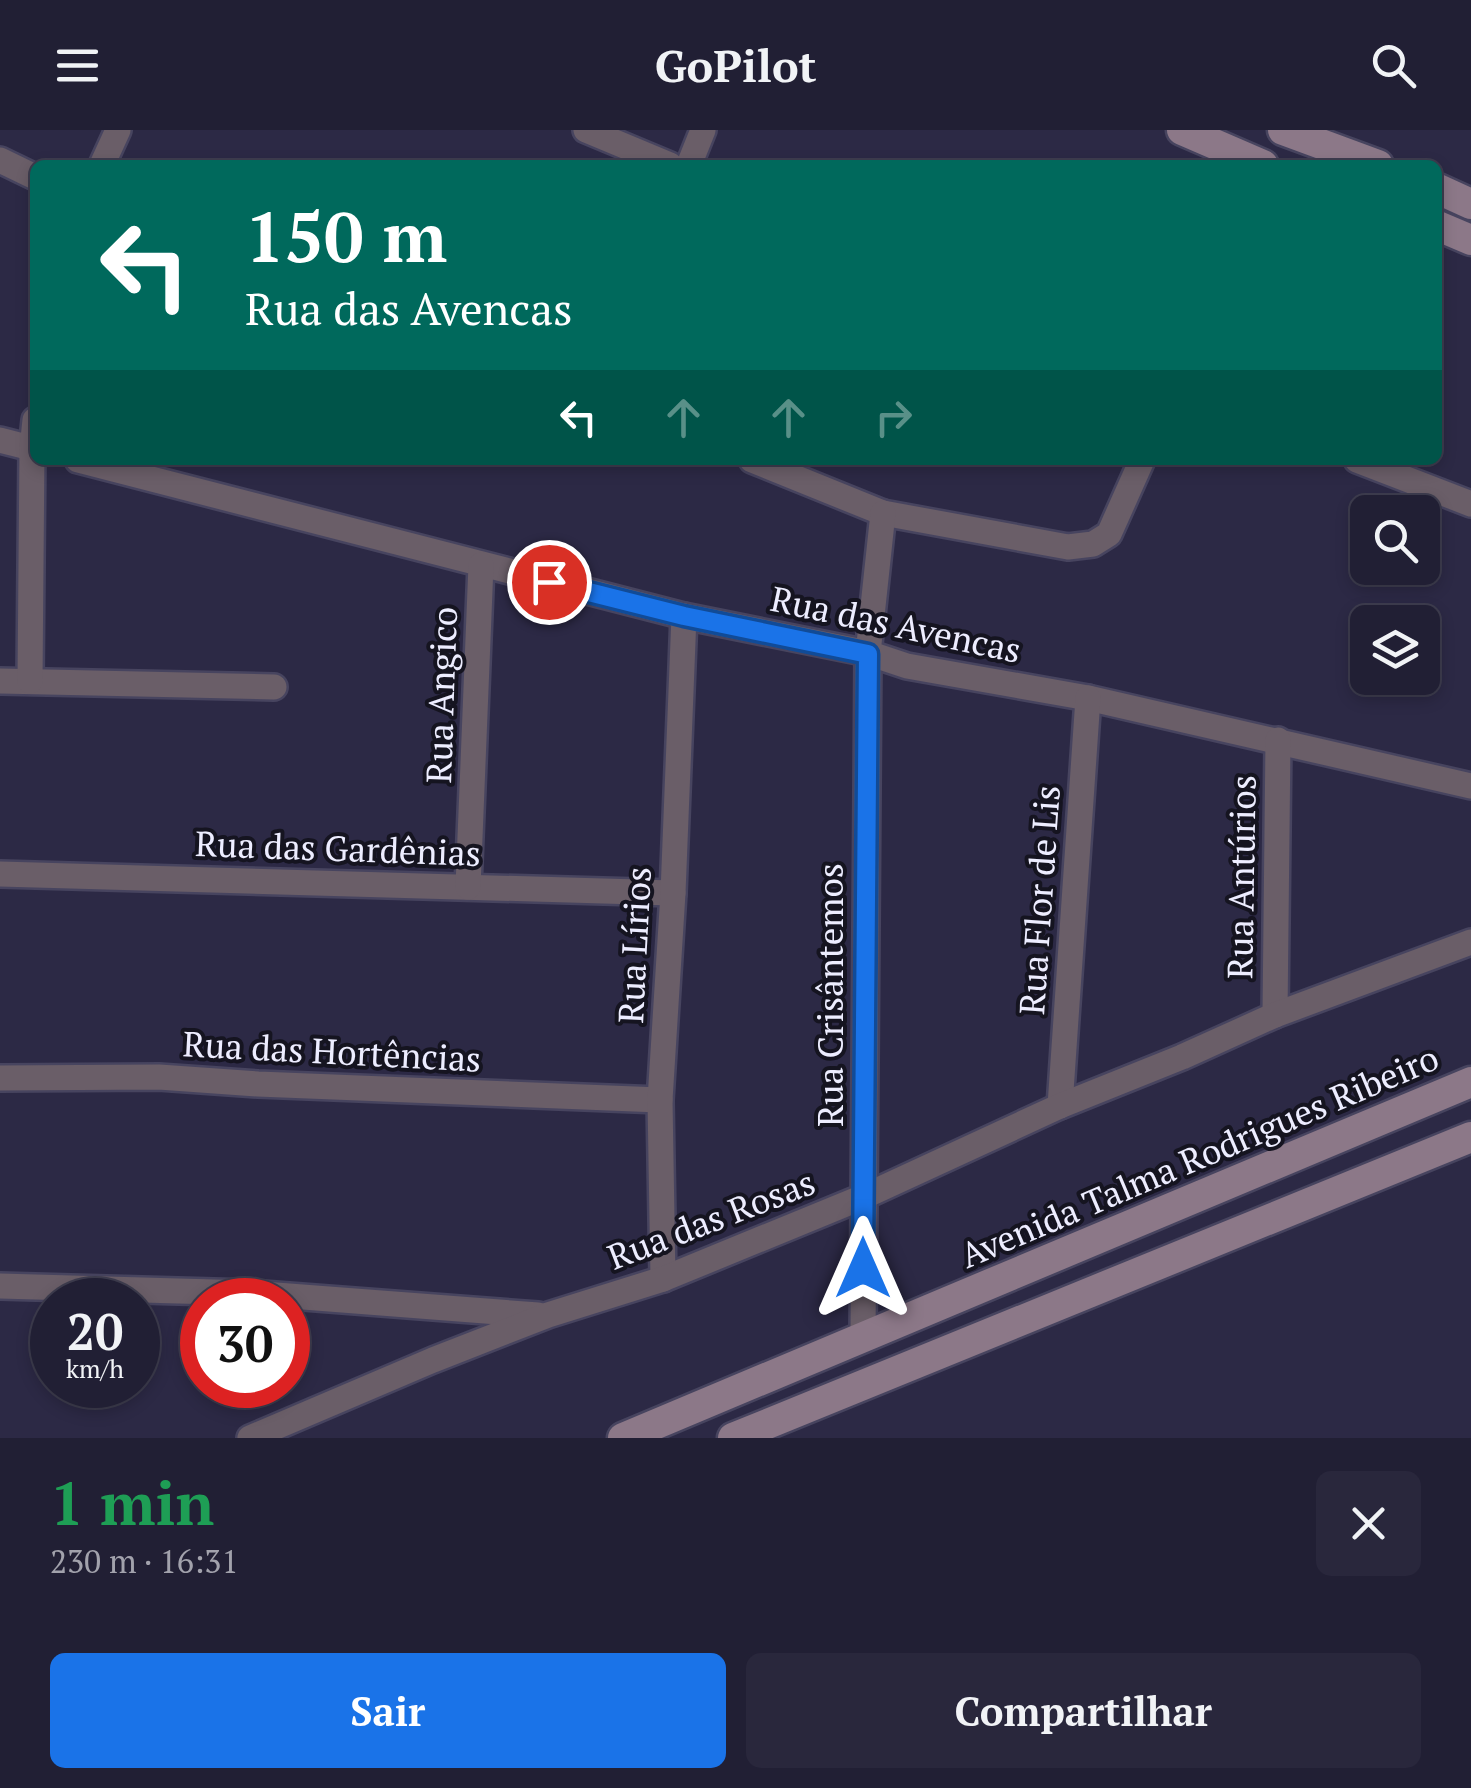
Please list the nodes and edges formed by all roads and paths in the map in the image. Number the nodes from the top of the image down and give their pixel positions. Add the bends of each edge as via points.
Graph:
1 (118, 130) edge
2 (586, 130) edge
3 (703, 130) edge
4 (1182, 130) edge
5 (1284, 130) edge
6 (0, 160) edge
7 (104, 160) edge
8 (658, 160) edge
9 (691, 160) edge
10 (1251, 160) edge
11 (1274, 160) edge
12 (1365, 160) edge
13 (30, 175) edge
14 (1442, 191) edge
15 (1471, 204) edge
16 (1442, 228) edge
17 (1471, 240) edge
18 (0, 440) edge
19 (30, 448) edge
20 (34, 465) edge
21 (97, 465) edge
22 (764, 465) edge
23 (1140, 465) edge
24 (1370, 465) edge
25 (1471, 504) edge
26 (882, 513) junction
27 (481, 565) junction
28 (684, 616) junction
29 (868, 654) junction
30 (0, 681) edge
31 (30, 682) junction
32 (274, 687) dead end
33 (1088, 698) junction
34 (1278, 740) junction
35 (1471, 786) edge
36 (0, 874) edge
37 (468, 887) junction
38 (673, 893) junction
39 (1471, 942) edge
40 (1274, 1014) junction
41 (0, 1078) edge
42 (1471, 1082) edge
43 (660, 1100) junction
44 (1060, 1106) junction
45 (1471, 1137) edge
46 (863, 1197) junction
47 (662, 1279) junction
48 (0, 1286) edge
49 (548, 1316) junction
50 (863, 1338) junction
51 (250, 1438) edge
52 (623, 1438) edge
53 (733, 1438) edge

1 - 7 street
2 - 8 street
3 - 9 street
4 - 10 main road
5 - 11 street
5 - 12 main road
6 - 13 street
14 - 15 main road
16 - 17 main road
18 - 19 street
20 - 31 street
21 - 27 street, Rua das Avencas
22 - 26 street
23 - 26 street via 1109,534 1093,544 1068,546
24 - 25 street
26 - 29 street, Rua Crisântemos
27 - 28 street, Rua das Avencas
27 - 37 street, Rua Angico
28 - 29 street, Rua das Avencas
28 - 38 street, Rua Lírios
29 - 33 street, Rua das Avencas
29 - 46 street, Rua Crisântemos
30 - 31 street
31 - 32 street
33 - 34 street, Rua das Avencas
33 - 44 street, Rua Flor de Lis
34 - 35 street, Rua das Avencas
34 - 40 street, Rua Antúrios
36 - 37 street, Rua das Gardênias
37 - 38 street, Rua das Gardênias
38 - 43 street, Rua Lírios
39 - 40 street, Rua das Rosas
40 - 44 street, Rua das Rosas
41 - 43 street, Rua das Hortências via 159,1078
42 - 50 main road, Avenida Talma Rodrigues Ribeiro
43 - 47 street, Rua Lírios
44 - 46 street, Rua das Rosas
45 - 53 main road
46 - 47 street, Rua das Rosas
46 - 50 street, Rua Crisântemos
47 - 49 street, Rua das Rosas
48 - 49 street via 250,1293
49 - 51 street, Rua das Rosas
50 - 52 main road, Avenida Talma Rodrigues Ribeiro

